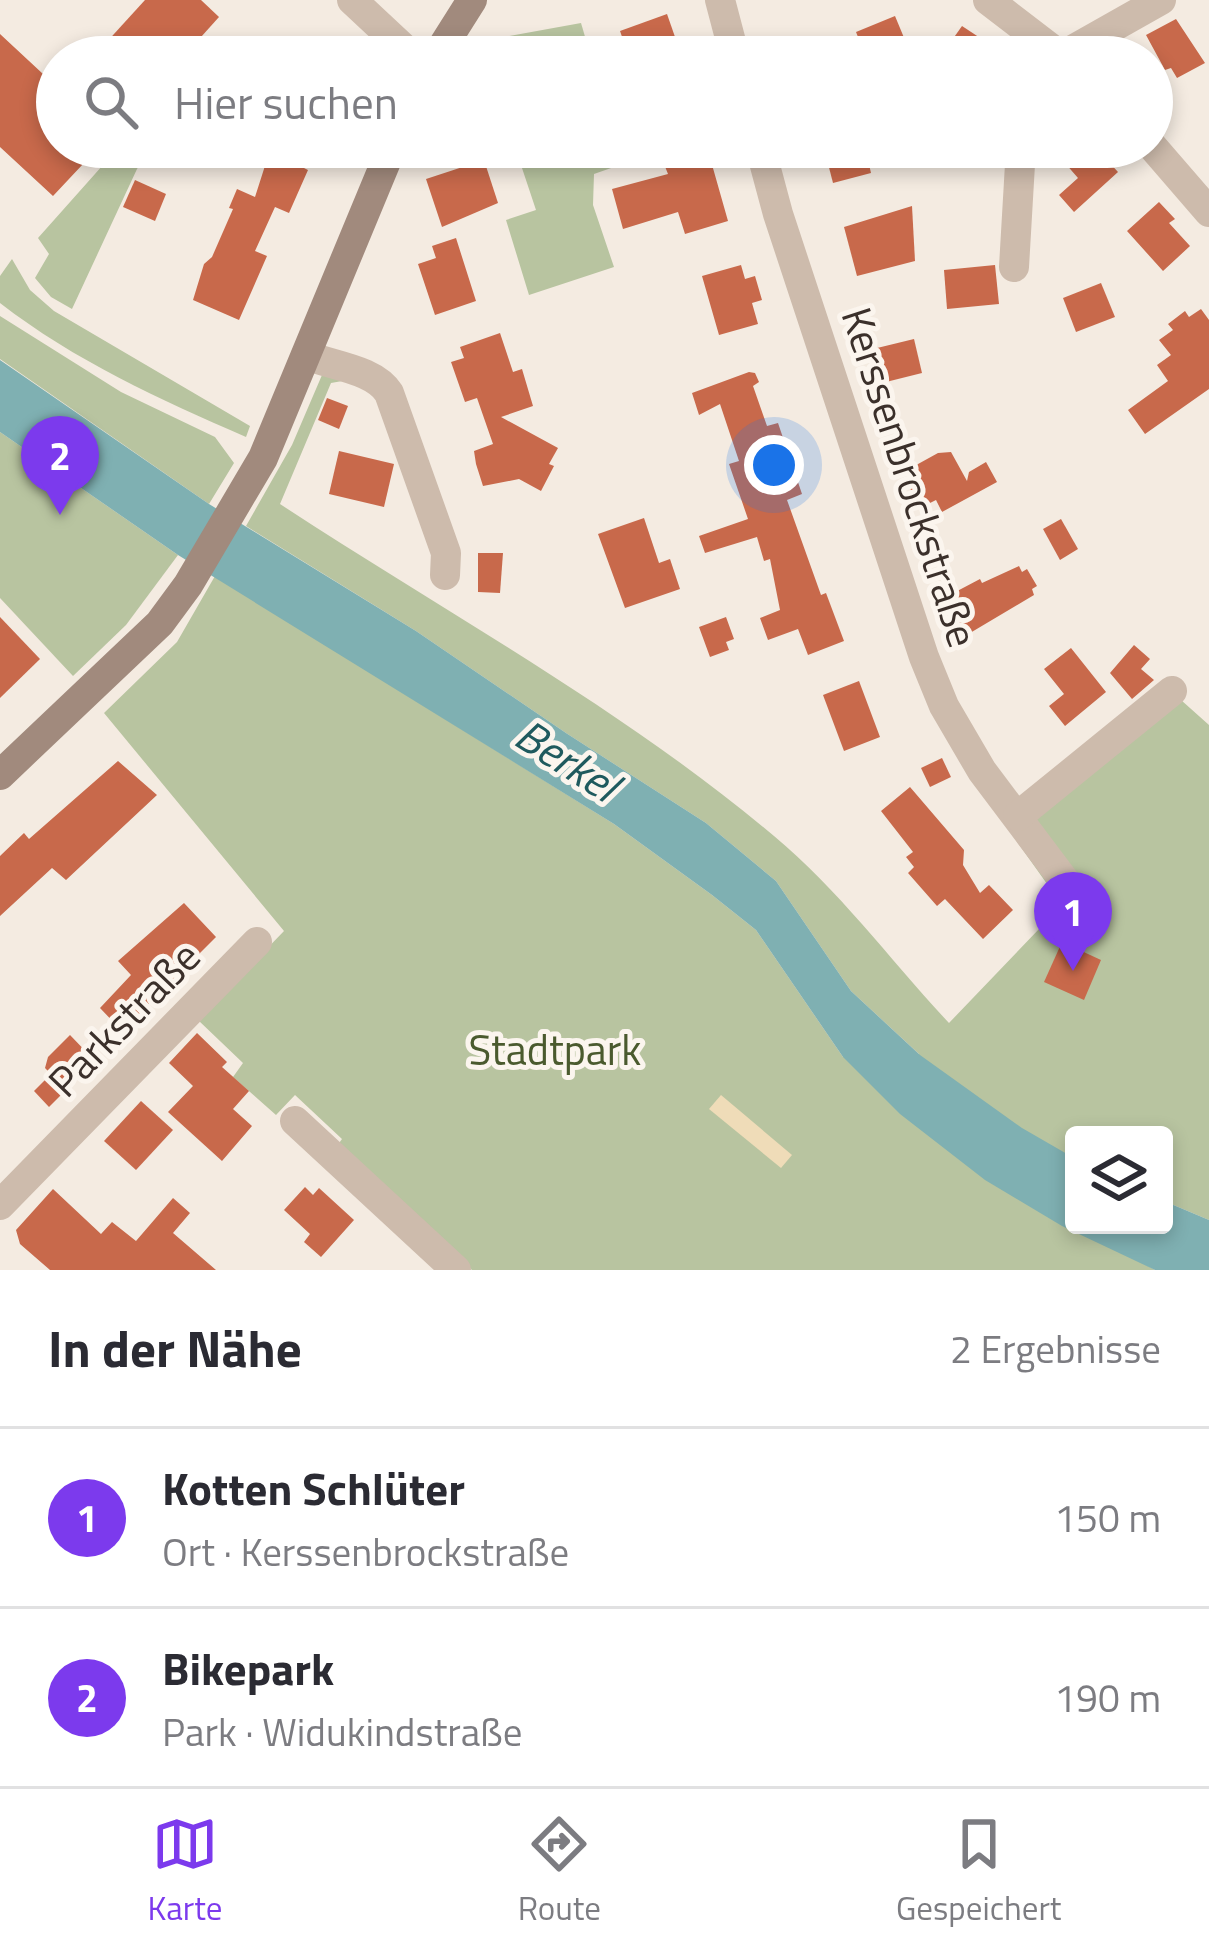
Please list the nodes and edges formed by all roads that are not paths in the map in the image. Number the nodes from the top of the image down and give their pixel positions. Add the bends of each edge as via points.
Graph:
1 (352, 0) edge
2 (472, 0) edge
3 (720, 0) edge
4 (988, 0) edge
5 (1161, 0) edge
6 (391, 36) edge
7 (449, 36) edge
8 (730, 36) edge
9 (1034, 36) edge
10 (1098, 36) edge
11 (383, 168) edge
12 (767, 168) edge
13 (1020, 168) edge
14 (1171, 168) edge
15 (1209, 212) edge
16 (1014, 267) dead end
17 (306, 356) junction
18 (445, 574) dead end
19 (1172, 691) dead end
20 (0, 775) edge
21 (1018, 816) junction
22 (1073, 892) dead end
23 (257, 942) dead end
24 (295, 1121) dead end
25 (0, 1205) edge
26 (456, 1270) edge

1 - 6 street
2 - 7 street
3 - 8 street
4 - 9 street
5 - 10 street
11 - 17 street
12 - 21 street, Kerssenbrockstraße via 924,657 982,771
13 - 16 street
14 - 15 street
17 - 18 street via 382,382 446,553
17 - 20 street via 249,486 188,585 160,623
19 - 21 street
21 - 22 street, Kerssenbrockstraße
23 - 25 street, Parkstraße
24 - 26 street

